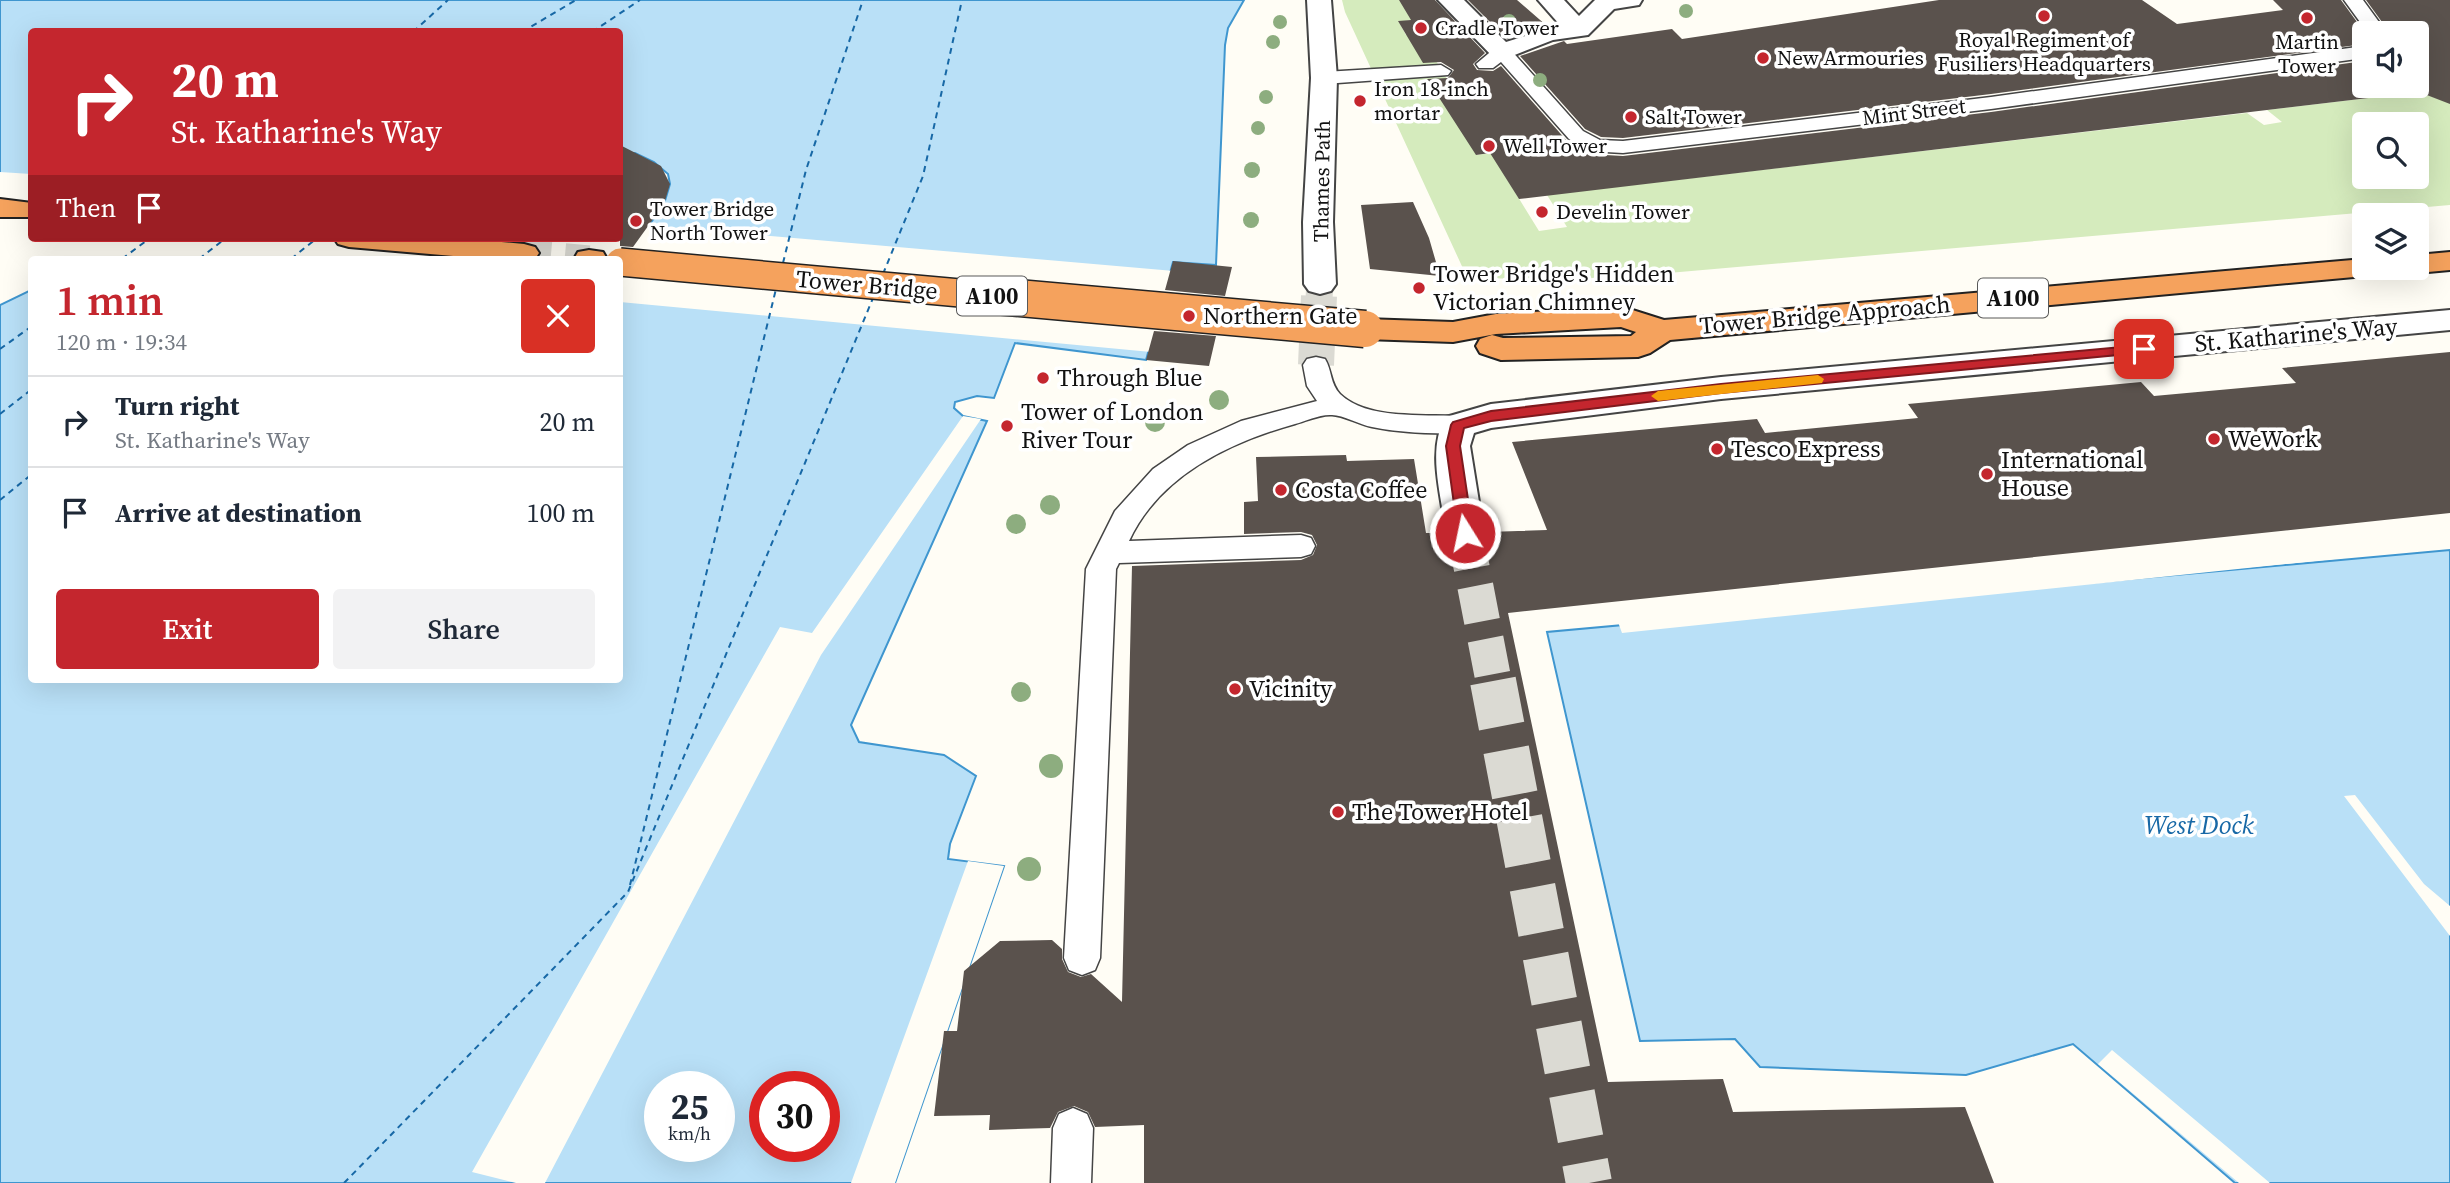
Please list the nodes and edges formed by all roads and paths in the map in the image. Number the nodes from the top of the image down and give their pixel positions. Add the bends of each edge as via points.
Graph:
1 (1319, 0) edge
2 (1450, 0) edge
3 (1550, 0) edge
4 (1630, 0) edge
5 (2353, 0) edge
6 (2369, 21) edge
7 (1579, 30) junction
8 (2352, 54) edge
9 (1494, 58) junction
10 (1441, 71) dead end
11 (1324, 78) junction
12 (396, 242) edge
13 (524, 253) dead end
14 (2450, 261) edge
15 (623, 262) edge
16 (2429, 263) edge
17 (2352, 269) edge
18 (1320, 284) tunnel mouth
19 (2450, 320) edge
20 (1365, 329) joint
21 (1316, 365) tunnel mouth
22 (1334, 405) junction
23 (1458, 425) junction
24 (1465, 533) tunnel mouth
25 (1301, 546) dead end
26 (1110, 552) junction
27 (1082, 958) dead end
28 (1073, 1128) dead end
29 (1071, 1183) edge

1 - 11 street, Thames Path
2 - 9 street
3 - 7 street
4 - 7 street via 1607,2
5 - 6 lane
7 - 9 street via 1549,35
8 - 9 lane, Mint Street via 1623,147 1596,146 1576,135
10 - 11 lane
11 - 18 street, Thames Path
12 - 13 highway
14 - 16 highway
15 - 20 highway, Tower Bridge / A100, bridge
17 - 20 highway, Tower Bridge Approach / A100 via 1662,330 1638,346 1579,350 1501,349 1453,332
19 - 23 street, St. Katharine's Way via 1721,388 1491,416
21 - 22 lane via 1319,387
22 - 23 lane via 1378,419
22 - 26 lane via 1250,427 1198,452 1163,476 1125,517
23 - 24 street via 1453,446
25 - 26 lane
26 - 27 lane via 1101,569
28 - 29 lane

